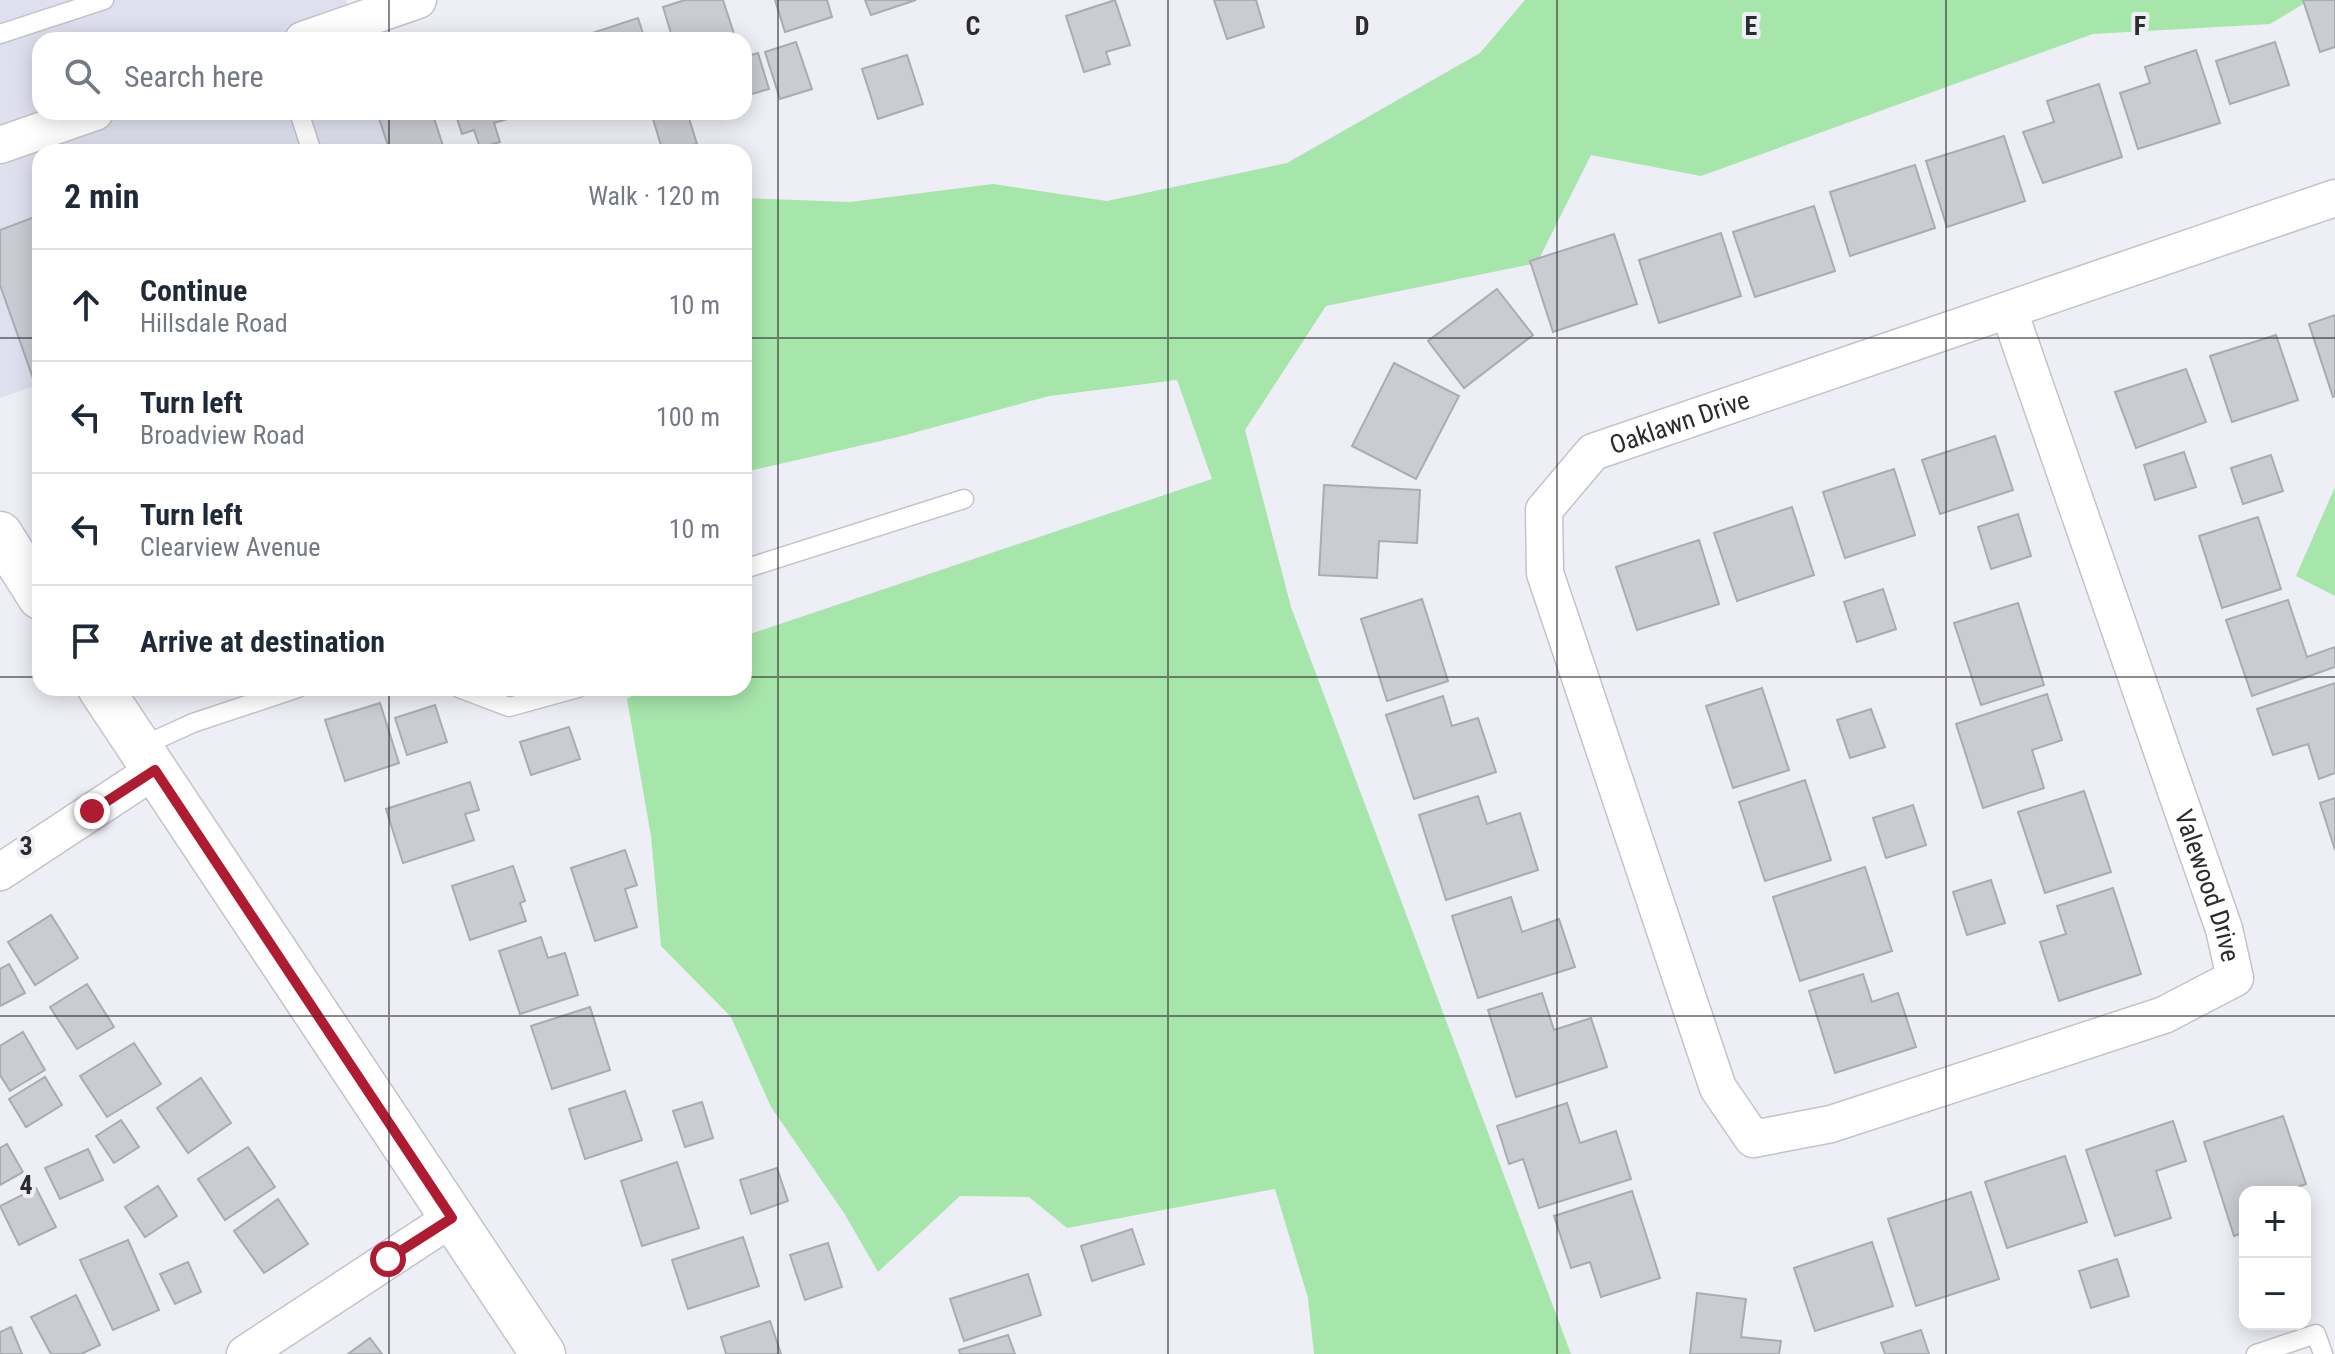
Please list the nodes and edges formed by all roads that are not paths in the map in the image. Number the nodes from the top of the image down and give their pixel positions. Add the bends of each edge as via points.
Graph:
1 (39, 0) edge
2 (104, 0) edge
3 (418, 0) edge
4 (46, 18) junction
5 (326, 32) edge
6 (0, 34) edge
7 (80, 120) edge
8 (302, 120) edge
9 (40, 142) edge
10 (309, 144) edge
11 (0, 145) edge
12 (2335, 198) edge
13 (2009, 311) junction
14 (964, 499) dead end
15 (0, 534) edge
16 (752, 566) edge
17 (32, 584) edge
18 (105, 696) edge
19 (274, 696) edge
20 (480, 696) edge
21 (549, 696) edge
22 (147, 759) junction
23 (0, 872) edge
24 (1753, 1139) joint
25 (452, 1218) junction
26 (245, 1354) edge
27 (543, 1354) edge
28 (2256, 1354) edge
29 (2323, 1354) edge

1 - 4 lane
2 - 4 lane
3 - 5 street
4 - 6 lane
7 - 9 street
8 - 10 lane
9 - 11 street
12 - 13 street, Oaklawn Drive
13 - 24 street, Oaklawn Drive via 1593,452 1544,510 1550,589 1718,1088
13 - 24 street, Valewood Drive via 2219,914 2235,978 2164,1015 1831,1124
14 - 16 lane
15 - 17 main road
18 - 22 main road
19 - 22 lane via 193,723
20 - 21 lane via 509,707
22 - 23 street
22 - 25 main road
25 - 26 street
25 - 27 main road
28 - 29 lane via 2316,1334

